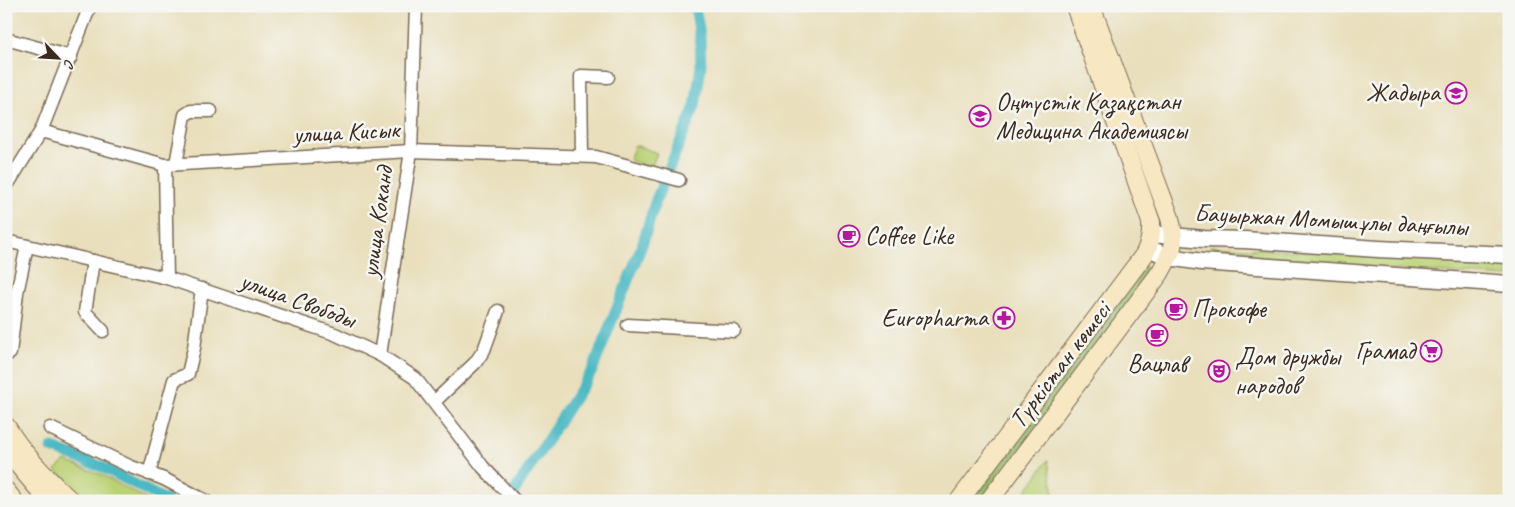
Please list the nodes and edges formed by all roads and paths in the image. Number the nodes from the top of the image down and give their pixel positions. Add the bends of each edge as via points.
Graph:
1 (90, 6) edge
2 (416, 6) edge
3 (1075, 6) edge
4 (1091, 6) edge
5 (6, 39) edge
6 (70, 57) junction
7 (608, 76) dead end
8 (211, 111) dead end
9 (41, 131) junction
10 (410, 151) junction
11 (582, 156) junction
12 (170, 164) junction
13 (678, 180) dead end
14 (6, 187) edge
15 (1174, 236) junction
16 (6, 241) edge
17 (1150, 241) junction
18 (27, 246) junction
19 (1509, 255) edge
20 (1169, 257) junction
21 (93, 261) junction
22 (167, 278) junction
23 (1509, 284) edge
24 (202, 290) junction
25 (498, 311) dead end
26 (628, 325) dead end
27 (734, 330) dead end
28 (103, 331) dead end
29 (10, 353) dead end
30 (380, 355) junction
31 (430, 398) junction
32 (6, 426) edge
33 (50, 428) dead end
34 (6, 450) edge
35 (149, 474) junction
36 (6, 492) edge
37 (506, 497) edge
38 (14, 501) edge
39 (52, 501) edge
40 (71, 501) edge
41 (206, 501) edge
42 (959, 501) edge
43 (989, 501) edge

1 - 6 street
2 - 10 street, улица Коканд
3 - 17 main road via 1151,222
4 - 15 main road
5 - 6 street
6 - 9 street
7 - 11 street via 580,76
8 - 12 street via 191,111 185,115
9 - 12 street, улица Кисык
9 - 14 street
10 - 11 street, улица Кисык
10 - 12 street, улица Кисык
10 - 30 street, улица Коканд
11 - 13 street, улица Кисык
12 - 22 street
15 - 17 street, Бауыржан Момышұлы даңғылы
15 - 19 street, Бауыржан Момышұлы даңғылы
15 - 20 main road, Түркістан көшесі
16 - 18 street, улица Свободы
17 - 20 street, Бауыржан Момышұлы даңғылы
17 - 42 main road, Түркістан көшесі
18 - 21 street, улица Свободы
18 - 29 street via 17,293
20 - 23 street, Бауыржан Момышұлы даңғылы
20 - 43 main road, Түркістан көшесі
21 - 22 street, улица Свободы
21 - 28 street via 85,312
22 - 24 street, улица Свободы
24 - 30 street, улица Свободы via 335,334
24 - 35 street via 188,374 174,380
25 - 31 street via 484,350 475,363 434,402
26 - 27 street
30 - 31 street, улица Свободы via 415,378
31 - 37 street, улица Свободы
32 - 40 main road via 51,483
33 - 35 street
34 - 39 main road
35 - 41 street
36 - 38 main road

